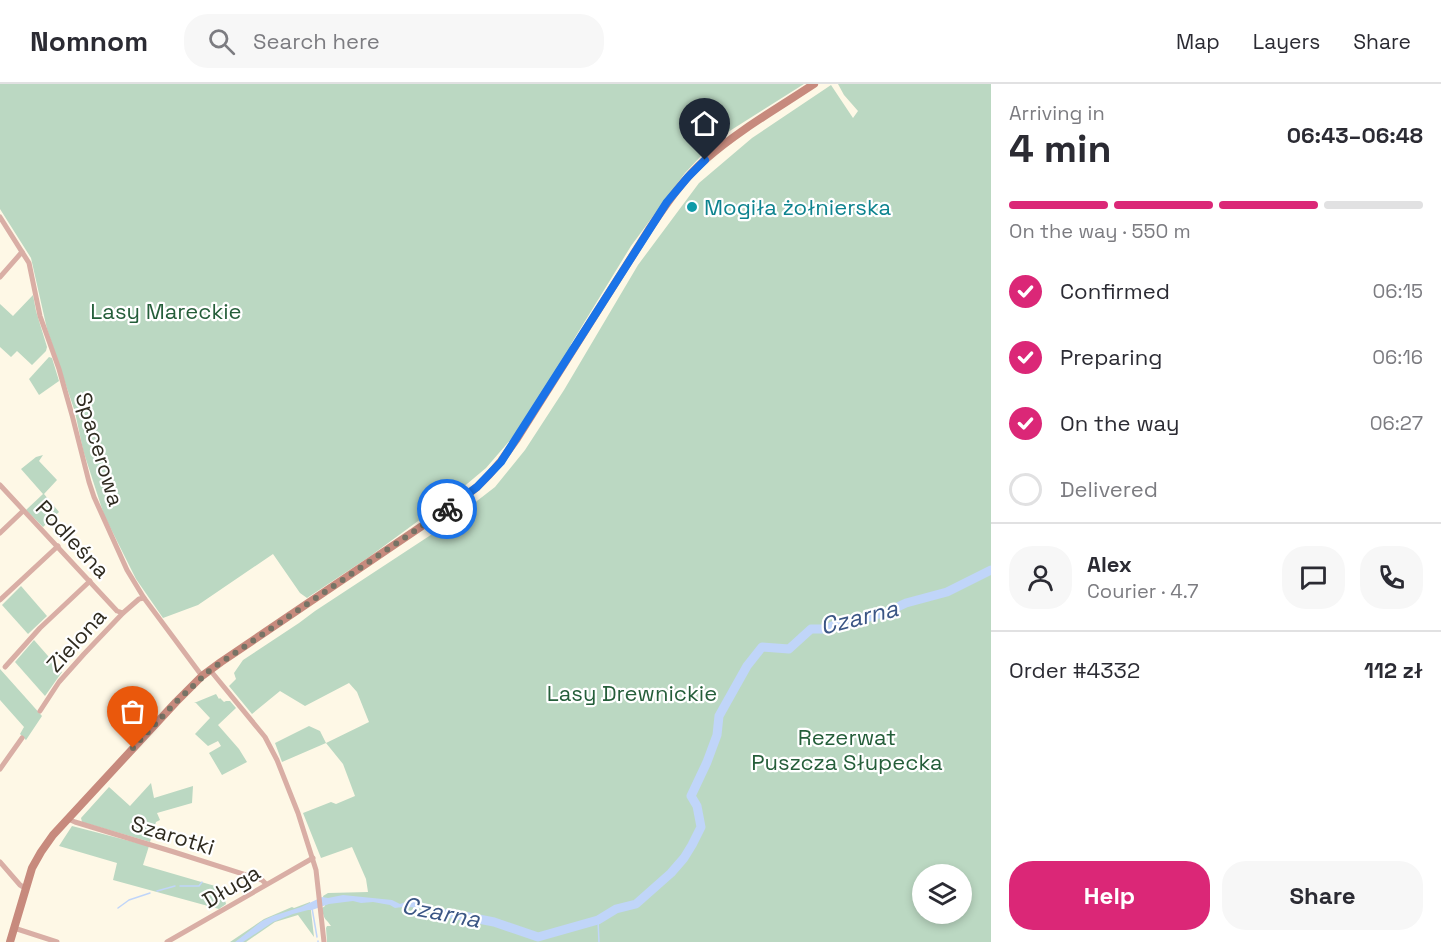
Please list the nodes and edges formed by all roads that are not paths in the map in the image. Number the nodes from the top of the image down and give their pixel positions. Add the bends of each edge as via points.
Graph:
1 (814, 84) edge
2 (0, 217) edge
3 (22, 252) junction
4 (0, 277) edge
5 (0, 485) edge
6 (23, 511) junction
7 (0, 533) edge
8 (58, 546) junction
9 (90, 581) junction
10 (144, 598) junction
11 (0, 600) edge
12 (123, 613) junction
13 (5, 667) dead end
14 (210, 670) junction
15 (202, 676) junction
16 (40, 711) dead end
17 (22, 738) dead end
18 (0, 769) edge
19 (68, 819) junction
20 (313, 858) junction
21 (0, 862) edge
22 (266, 884) junction
23 (25, 888) junction
24 (14, 928) junction
25 (10, 942) edge
26 (57, 942) edge
27 (167, 942) edge
28 (324, 942) edge

1 - 14 main road via 721,147 680,185 516,440 477,487
2 - 3 street, Spacerowa
3 - 4 street
3 - 10 street, Spacerowa via 29,263 40,316 67,396 94,497
5 - 6 street, Podleśna
6 - 7 street
6 - 8 street, Podleśna
8 - 9 street, Podleśna
8 - 11 street
9 - 12 street, Podleśna
9 - 13 street
10 - 12 street, Zielona
10 - 15 street, Spacerowa
12 - 16 street, Zielona via 59,682
14 - 15 main road
14 - 20 street via 270,743
15 - 19 main road
17 - 18 street
19 - 22 street, Szarotki
19 - 23 main road via 41,852
20 - 22 street, Długa
20 - 28 street
21 - 23 street
22 - 27 street, Długa
23 - 24 main road
24 - 25 main road
24 - 26 street

